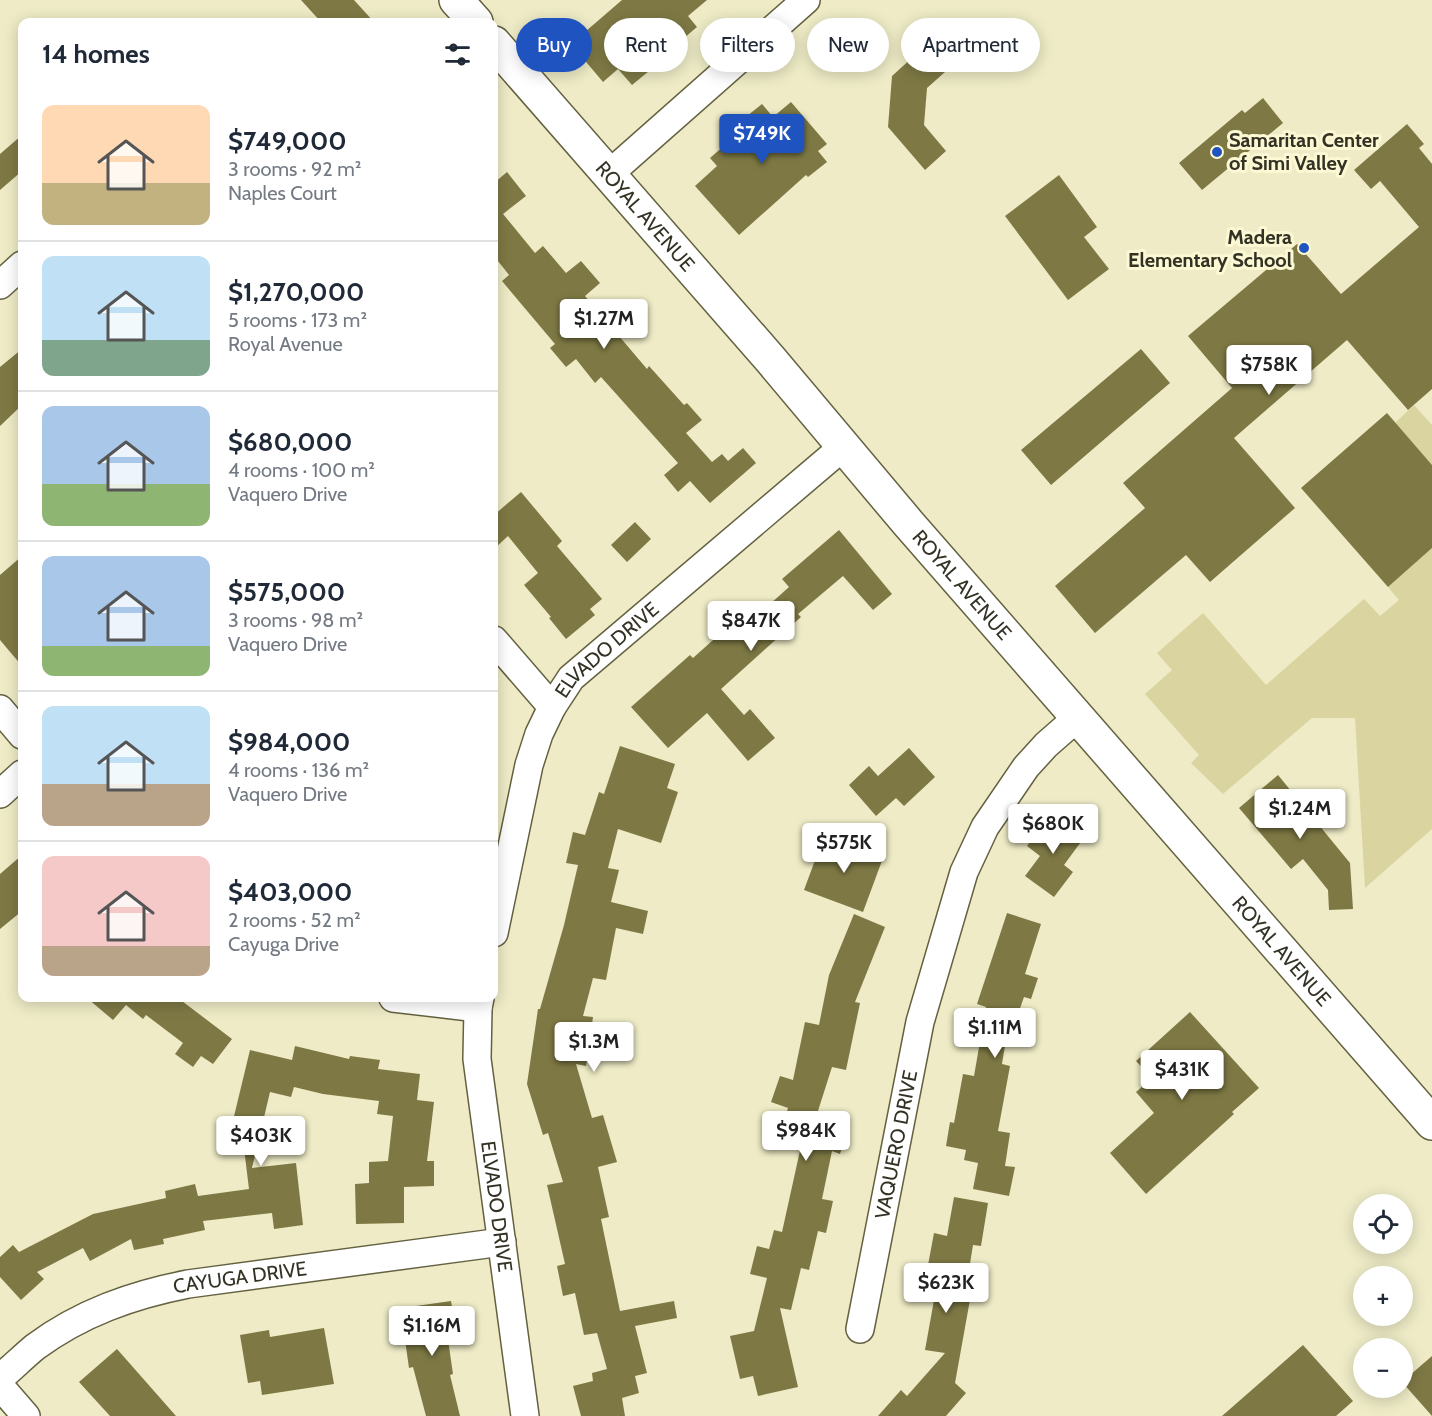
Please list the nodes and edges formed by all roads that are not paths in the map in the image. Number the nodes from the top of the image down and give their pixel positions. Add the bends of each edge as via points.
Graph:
1 (456, 0) edge
2 (806, 0) edge
3 (472, 18) edge
4 (498, 48) edge
5 (608, 175) junction
6 (18, 269) edge
7 (0, 285) edge
8 (844, 446) junction
9 (498, 645) edge
10 (552, 707) junction
11 (0, 709) edge
12 (1078, 717) junction
13 (18, 730) edge
14 (18, 778) edge
15 (0, 794) edge
16 (498, 914) edge
17 (462, 1002) edge
18 (479, 1003) edge
19 (1432, 1123) edge
20 (502, 1242) junction
21 (860, 1329) dead end
22 (0, 1378) edge
23 (0, 1386) edge
24 (26, 1416) edge
25 (525, 1416) edge

1 - 3 main road
2 - 5 street
4 - 5 main road, ROYAL AVENUE
5 - 8 main road, ROYAL AVENUE
6 - 7 street
8 - 10 street, ELVADO DRIVE via 571,678
8 - 12 main road, ROYAL AVENUE
9 - 10 street
10 - 16 street, ELVADO DRIVE via 529,765
11 - 13 street
12 - 19 main road, ROYAL AVENUE
12 - 21 street, VAQUERO DRIVE via 1026,767 985,827 964,872 920,1022
14 - 15 street
17 - 18 street
18 - 20 street, ELVADO DRIVE via 477,1059
20 - 22 street, CAYUGA DRIVE via 145,1293 100,1309 64,1328
20 - 25 street, ELVADO DRIVE
23 - 24 street

